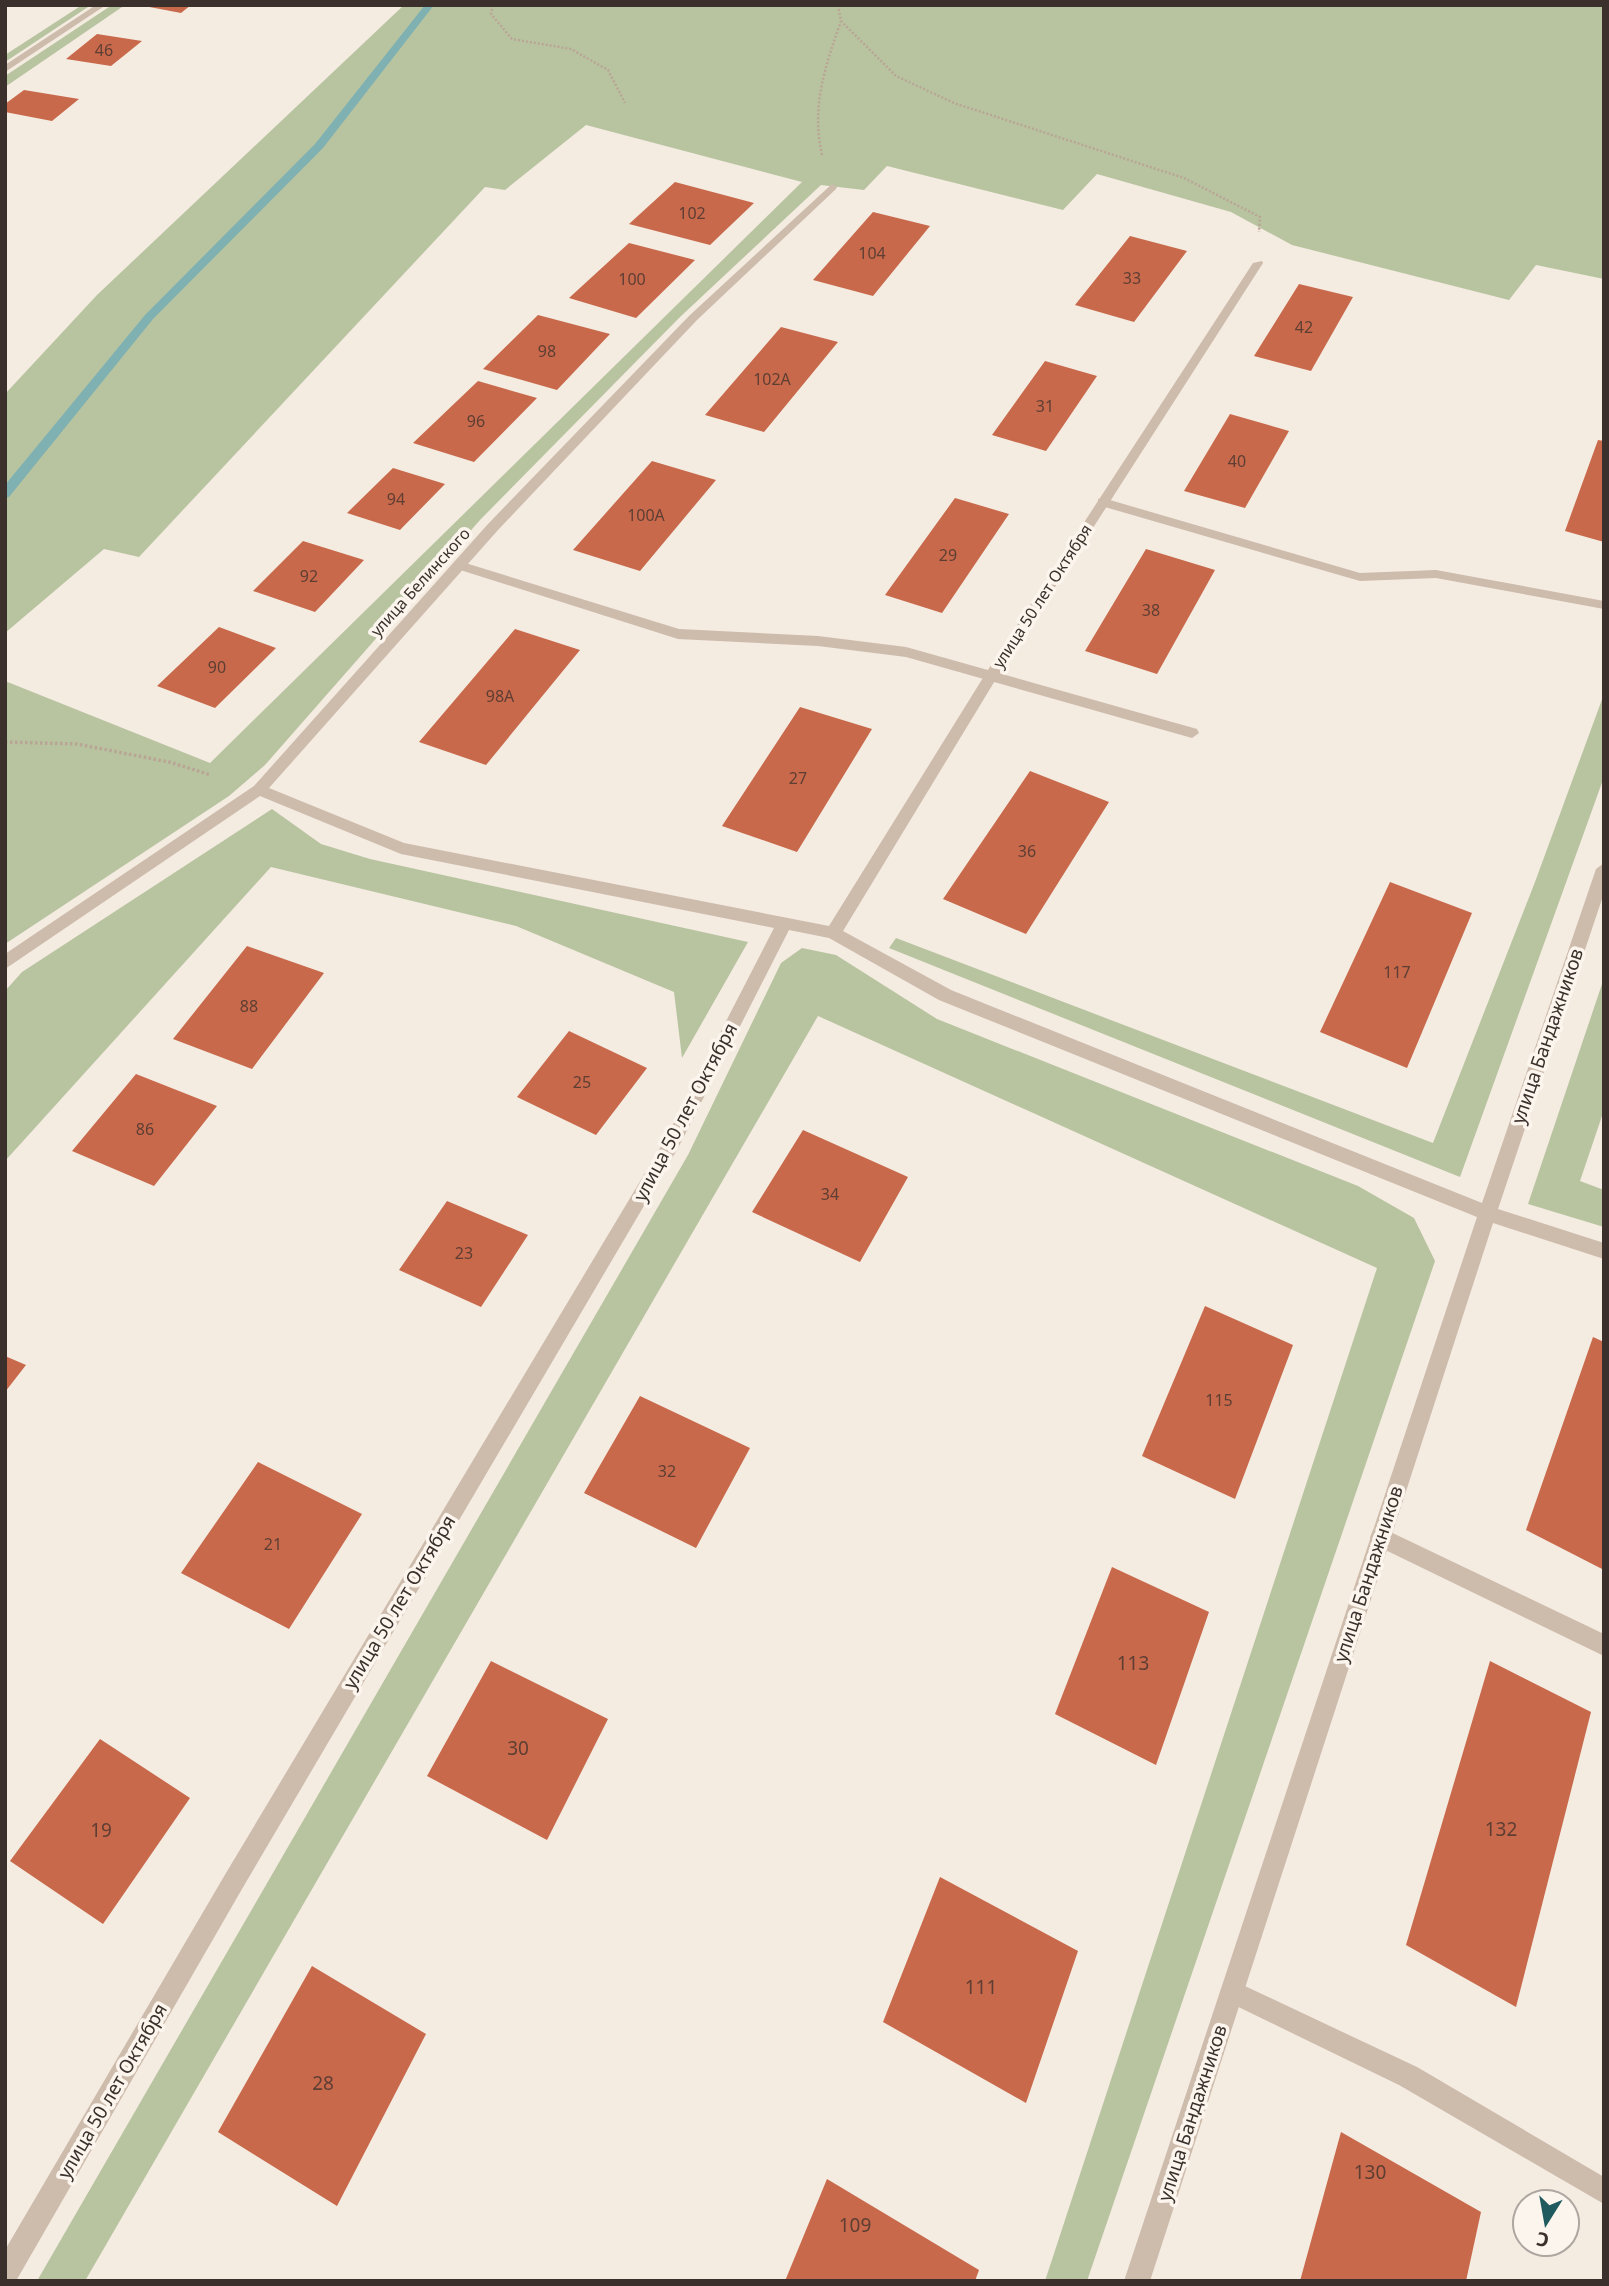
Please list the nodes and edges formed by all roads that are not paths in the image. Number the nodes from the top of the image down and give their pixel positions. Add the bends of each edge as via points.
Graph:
1 (102, 5) edge
2 (5, 69) edge
3 (832, 187) road end
4 (1258, 263) road end
5 (1103, 502) junction
6 (459, 565) junction
7 (1604, 605) edge
8 (991, 676) junction
9 (1192, 733) dead end
10 (259, 790) junction
11 (1604, 869) edge
12 (1599, 898) edge
13 (784, 924) junction
14 (833, 933) junction
15 (5, 963) edge
16 (1487, 1213) junction
17 (1604, 1251) edge
18 (1380, 1537) junction
19 (1604, 1645) edge
20 (1232, 1992) junction
21 (1604, 2191) edge
22 (5, 2275) edge
23 (1137, 2281) edge

1 - 2 street
3 - 6 street, улица Белинского via 692,318
4 - 5 street, улица 50 лет Октября
5 - 7 street via 1360,577 1436,574
5 - 8 street, улица 50 лет Октября
6 - 8 street via 678,634 818,641 906,652
6 - 10 street, улица Белинского
8 - 9 street
8 - 14 street, улица 50 лет Октября
10 - 13 street via 401,848
10 - 15 street, улица Белинского
11 - 12 street, улица Бандажников
12 - 16 street, улица Бандажников
13 - 14 street
13 - 22 street, улица 50 лет Октября via 672,1143
14 - 16 street via 946,995
16 - 17 street
16 - 18 street, улица Бандажников
18 - 19 street
18 - 20 street, улица Бандажников
20 - 21 street via 1408,2076
20 - 23 street, улица Бандажников

